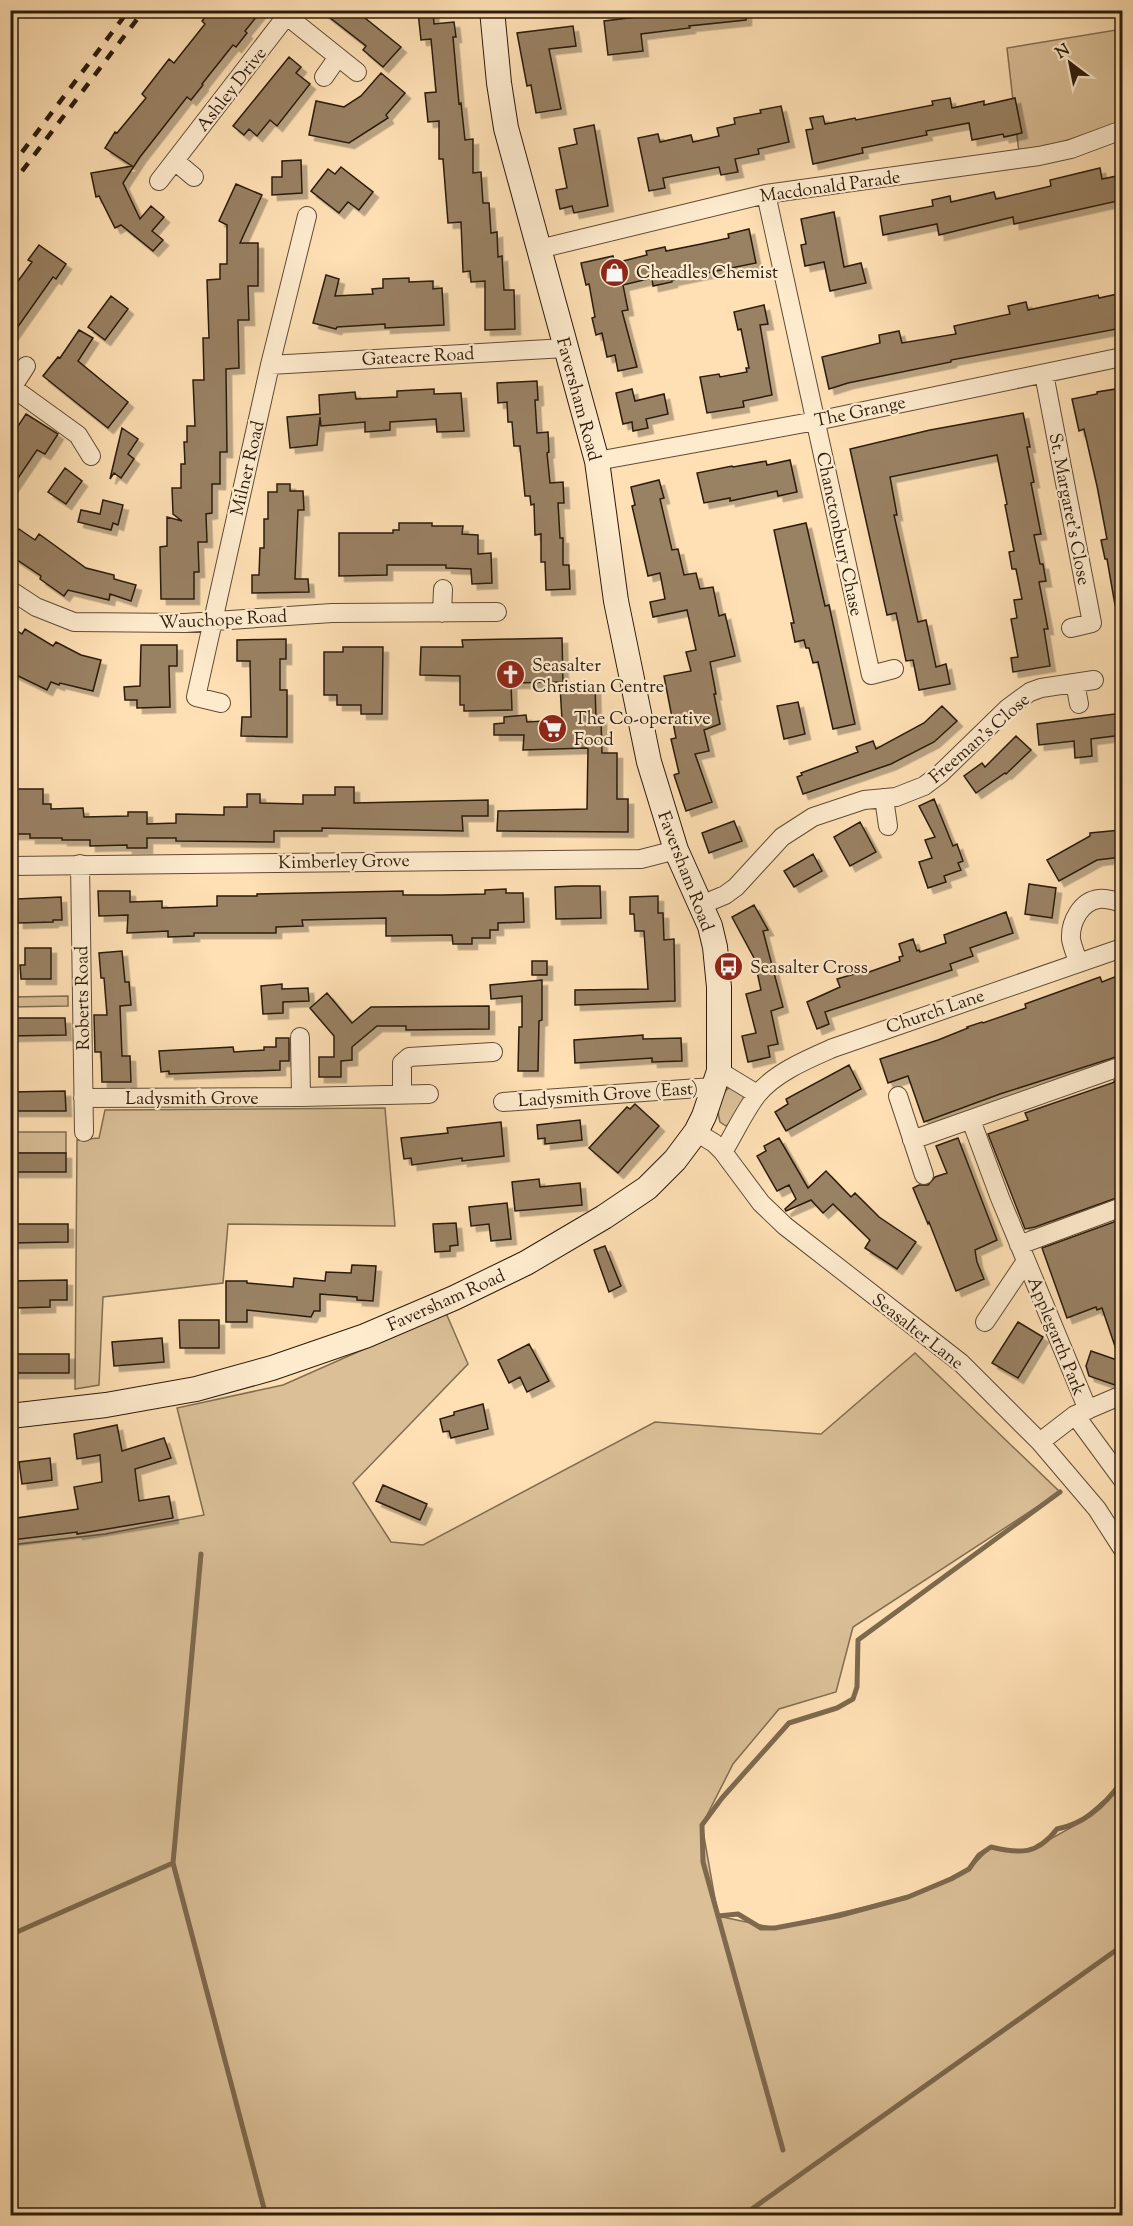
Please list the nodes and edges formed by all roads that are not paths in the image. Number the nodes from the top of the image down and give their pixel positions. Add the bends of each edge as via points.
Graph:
1 (497, 10) edge
2 (492, 11) edge
3 (289, 13) edge
4 (338, 57) junction
5 (357, 72) dead end
6 (324, 77) dead end
7 (1122, 130) edge
8 (175, 161) junction
9 (194, 177) dead end
10 (159, 181) dead end
11 (766, 194) junction
12 (306, 216) dead end
13 (539, 249) junction
14 (566, 348) junction
15 (1122, 357) edge
16 (270, 365) junction
17 (26, 366) dead end
18 (1044, 374) junction
19 (12, 390) edge
20 (816, 421) junction
21 (91, 456) dead end
22 (597, 461) junction
23 (443, 589) dead end
24 (10, 590) edge
25 (497, 612) dead end
26 (442, 613) junction
27 (213, 620) junction
28 (1071, 628) dead end
29 (894, 669) dead end
30 (1094, 680) dead end
31 (1075, 683) junction
32 (221, 703) dead end
33 (1078, 704) dead end
34 (884, 798) junction
35 (888, 826) dead end
36 (675, 850) junction
37 (80, 864) junction
38 (10, 866) edge
39 (1122, 903) edge
40 (701, 905) junction
41 (1122, 948) edge
42 (1078, 962) junction
43 (300, 1037) dead end
44 (493, 1052) dead end
45 (1122, 1065) edge
46 (716, 1079) junction
47 (429, 1094) dead end
48 (758, 1094) junction
49 (402, 1095) junction
50 (898, 1096) dead end
51 (301, 1097) junction
52 (83, 1098) junction
53 (503, 1102) dead end
54 (971, 1120) junction
55 (84, 1132) dead end
56 (696, 1132) junction
57 (912, 1140) junction
58 (723, 1152) junction
59 (924, 1175) dead end
60 (1122, 1207) edge
61 (1023, 1253) junction
62 (985, 1322) dead end
63 (1122, 1395) edge
64 (1081, 1413) junction
65 (10, 1416) edge
66 (1040, 1442) junction
67 (1122, 1479) edge
68 (1122, 1548) edge

1 - 2 street
2 - 13 street, Faversham Road via 506,128
3 - 4 street, Ashley Drive
3 - 8 street, Ashley Drive
4 - 5 street, Ashley Drive
4 - 6 street
7 - 11 street, Macdonald Parade via 1039,156
8 - 9 street
8 - 10 street, Ashley Drive
11 - 13 street, Macdonald Parade
11 - 20 street, Chanctonbury Chase
12 - 16 street, Milner Road
13 - 14 street, Faversham Road
14 - 16 street, Gateacre Road
14 - 22 street, Faversham Road
15 - 18 street, The Grange
16 - 27 street, Milner Road
17 - 19 street
18 - 20 street, The Grange
18 - 28 street, St. Margaret's Close via 1092,623
19 - 21 street via 78,435
20 - 22 street, The Grange
20 - 29 street, Chanctonbury Chase via 871,675
22 - 36 street, Faversham Road via 616,601 641,727
23 - 26 street
24 - 27 street, Wauchope Road via 36,607 74,622
25 - 26 street, Wauchope Road
26 - 27 street, Wauchope Road
27 - 32 street, Milner Road via 196,698
30 - 31 street, Freeman's Close
31 - 33 street
31 - 34 street, Freeman's Close via 1030,692 924,786
34 - 35 street
34 - 40 street, Freeman's Close via 864,800 813,817 782,837 736,887
36 - 37 street, Kimberley Grove via 641,859
36 - 40 street, Faversham Road
37 - 38 street, Kimberley Grove
37 - 52 street, Roberts Road
39 - 42 street via 1098,899 1080,911 1072,923 1071,940
40 - 46 street, Faversham Road via 715,947 719,987
41 - 42 street, Church Lane
42 - 48 street, Church Lane via 832,1047 777,1078
43 - 51 street
44 - 49 street via 409,1057 402,1063
45 - 54 street
46 - 48 street
46 - 53 street, Ladysmith Grove (East)
46 - 56 street, Faversham Road
47 - 49 street, Ladysmith Grove
48 - 58 street
49 - 51 street, Ladysmith Grove
50 - 57 street
51 - 52 street, Ladysmith Grove
52 - 55 street, Roberts Road
54 - 57 street
54 - 61 street, Applegarth Park
56 - 58 street, Seasalter Lane
56 - 65 street, Faversham Road via 647,1188 604,1217 526,1263 365,1336 196,1389
57 - 59 street
58 - 66 street, Seasalter Lane via 761,1203 785,1226 962,1363
60 - 61 street
61 - 62 street, Applegarth Park
61 - 64 street, Applegarth Park
63 - 64 street, Applegarth Park
64 - 66 street, Applegarth Park
64 - 67 street, Applegarth Park
66 - 68 street, Seasalter Lane via 1097,1509

